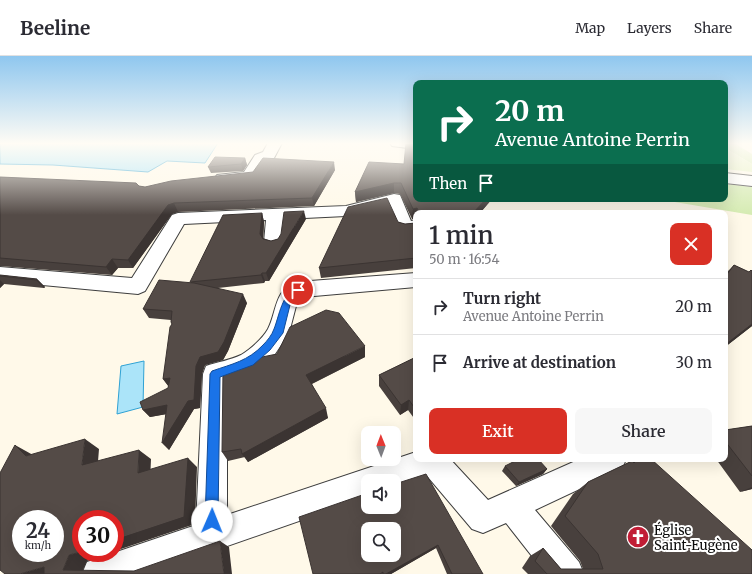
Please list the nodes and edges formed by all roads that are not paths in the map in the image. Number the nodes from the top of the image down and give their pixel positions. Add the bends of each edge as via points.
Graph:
1 (254, 167) edge
2 (728, 178) edge
3 (212, 180) edge
4 (752, 181) edge
5 (276, 214) junction
6 (413, 226) edge
7 (273, 242) edge
8 (0, 274) edge
9 (413, 280) edge
10 (430, 462) edge
11 (434, 462) edge
12 (605, 462) edge
13 (393, 474) edge
14 (361, 484) edge
15 (511, 505) junction
16 (211, 535) junction
17 (99, 574) edge
18 (567, 574) edge

1 - 3 street via 249,176
2 - 4 street
5 - 6 street via 346,211 394,198 404,227
5 - 7 street
5 - 8 street via 178,219 138,286
9 - 16 street via 298,290 286,304 278,333 267,347 250,362 215,374
10 - 13 street
11 - 15 street via 483,518
12 - 15 street
14 - 16 street
15 - 18 street
16 - 17 street

